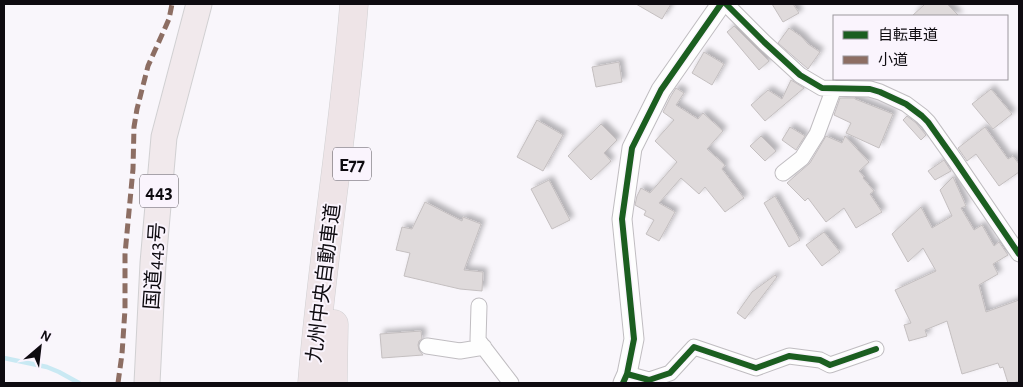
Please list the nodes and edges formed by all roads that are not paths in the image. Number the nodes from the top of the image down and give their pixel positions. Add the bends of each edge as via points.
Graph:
1 (199, 4) edge
2 (354, 4) edge
3 (368, 4) edge
4 (721, 4) edge
5 (726, 4) edge
6 (834, 88) junction
7 (783, 173) dead end
8 (1019, 254) edge
9 (479, 306) dead end
10 (325, 323) junction
11 (427, 346) dead end
12 (484, 348) junction
13 (876, 349) dead end
14 (625, 379) edge
15 (147, 383) edge
16 (306, 383) edge
17 (312, 383) edge
18 (327, 383) edge
19 (333, 383) edge
20 (511, 383) edge

1 - 15 highway, 国道443号 / 443 via 164,137
2 - 10 highway, 九州中央自動車道 / E77
3 - 10 highway, 九州中央自動車道 / E77
4 - 14 street via 661,90 632,148 622,218 634,338
5 - 6 street via 800,75 822,88
6 - 7 street via 817,134 802,158
6 - 8 street via 875,90 906,104 922,116
9 - 12 street via 478,340
10 - 16 highway
10 - 17 highway, 九州中央自動車道 / E77
10 - 18 highway, 九州中央自動車道 / E77
10 - 19 highway
11 - 12 street via 460,351
12 - 20 street
13 - 14 street via 830,365 820,360 789,356 756,368 694,347 670,373 649,380

